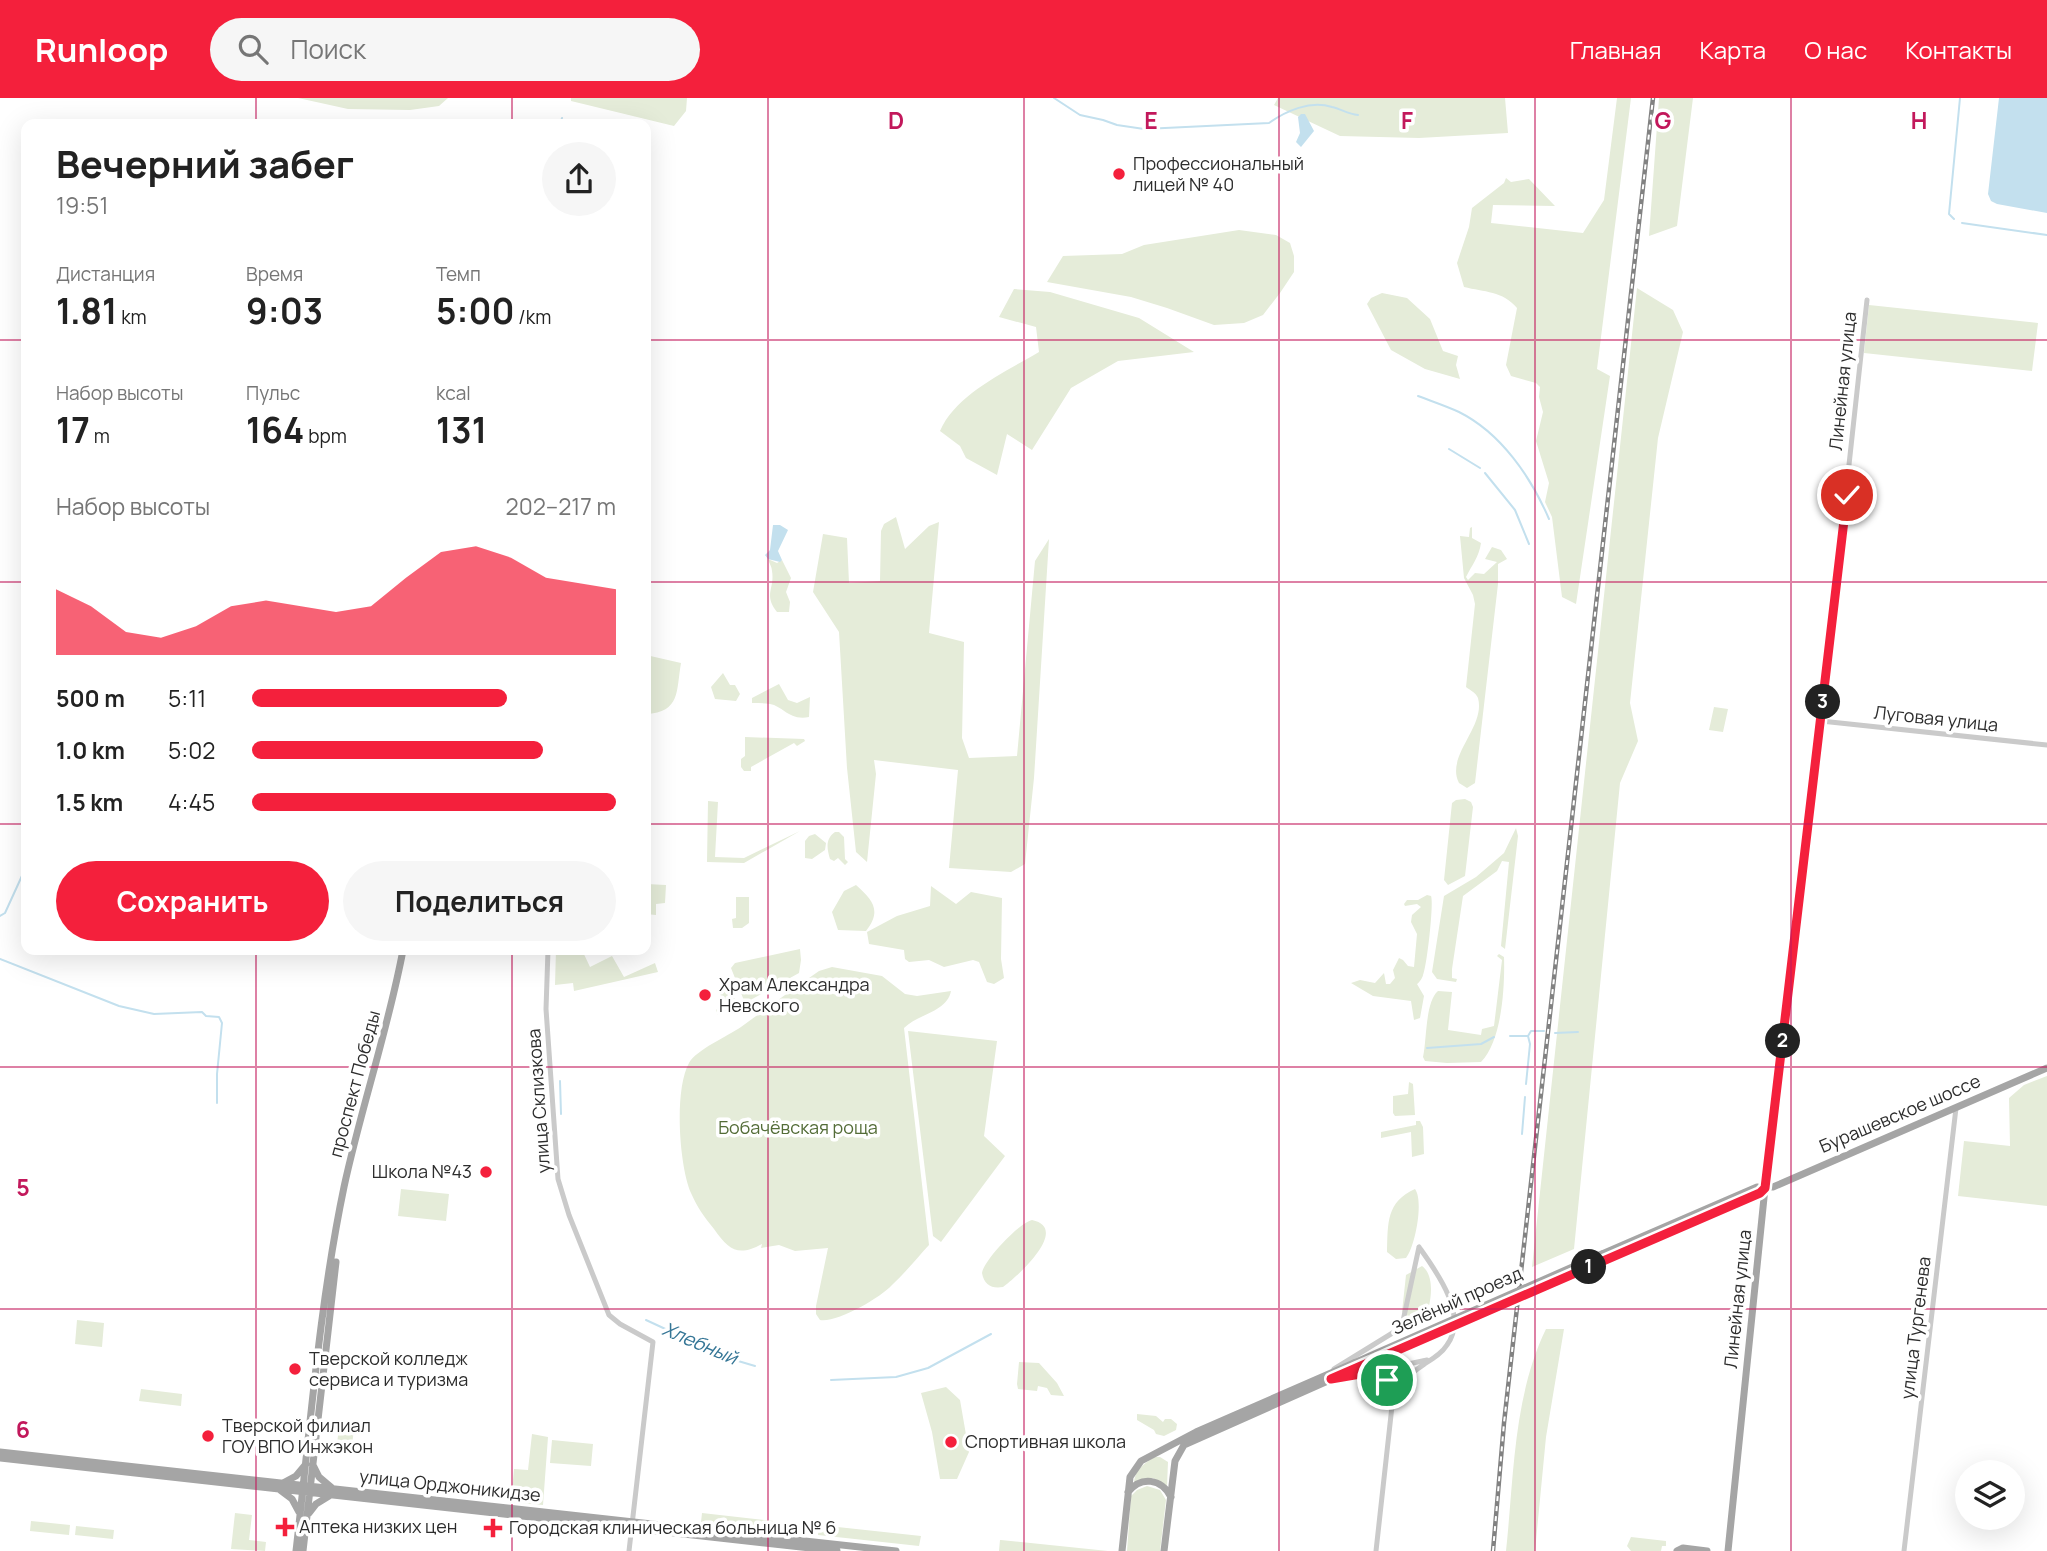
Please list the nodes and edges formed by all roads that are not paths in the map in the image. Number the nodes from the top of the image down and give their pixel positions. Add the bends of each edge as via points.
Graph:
1 (1867, 300) dead end
2 (1821, 721) junction
3 (2047, 746) edge
4 (402, 955) edge
5 (548, 955) edge
6 (2047, 1068) edge
7 (1956, 1108) junction
8 (1765, 1188) junction
9 (1603, 1257) joint
10 (1415, 1267) junction
11 (1433, 1267) junction
12 (1431, 1360) junction
13 (1378, 1371) junction
14 (1329, 1377) junction
15 (1392, 1400) junction
16 (0, 1452) edge
17 (1155, 1452) junction
18 (0, 1458) edge
19 (309, 1464) junction
20 (1175, 1469) junction
21 (279, 1486) junction
22 (306, 1489) junction
23 (334, 1492) junction
24 (1128, 1492) junction
25 (1171, 1496) junction
26 (303, 1516) junction
27 (632, 1525) junction
28 (1678, 1550) edge
29 (296, 1551) edge
30 (303, 1551) edge
31 (629, 1551) edge
32 (837, 1551) edge
33 (896, 1551) edge
34 (1122, 1551) edge
35 (1164, 1551) edge
36 (1376, 1551) edge
37 (1707, 1551) edge
38 (1728, 1551) edge
39 (1904, 1551) edge

1 - 2 street, Линейная улица
2 - 3 street, Луговая улица
2 - 8 street, Линейная улица
4 - 19 main road, проспект Победы via 344,1186 329,1274
5 - 27 street, улица Склизкова via 546,1009 555,1155 565,1203 609,1315 653,1342
6 - 7 main road, Бурашевское шоссе
7 - 8 main road, Бурашевское шоссе
7 - 39 street, улица Тургенева
8 - 9 main road, Бурашевское шоссе
8 - 38 main road, Линейная улица
9 - 14 main road, Зелёный проезд, bridge
10 - 11 street via 1425,1263
10 - 11 street via 1419,1247
10 - 14 street via 1399,1329 1344,1362
11 - 12 street via 1448,1296 1454,1325 1447,1345
12 - 13 street
12 - 15 street via 1400,1384
13 - 14 street
13 - 15 street via 1390,1384
14 - 17 main road, Зелёный проезд
14 - 20 main road, Зелёный проезд via 1188,1442 1177,1454
15 - 36 street
16 - 21 main road, улица Орджоникидзе
17 - 20 main road via 1170,1455
17 - 24 main road via 1134,1468
18 - 21 main road, улица Орджоникидзе
19 - 21 main road
19 - 22 main road, проспект Победы
19 - 23 main road
20 - 25 main road
21 - 22 main road, улица Орджоникидзе
21 - 26 main road
22 - 23 main road, улица Орджоникидзе
22 - 26 main road, проспект Победы
23 - 26 main road
23 - 27 main road, улица Орджоникидзе
24 - 25 main road via 1138,1482 1150,1481 1162,1485
24 - 34 main road
25 - 35 main road
26 - 29 main road, проспект Победы
26 - 30 main road, проспект Победы
27 - 31 street, улица Склизкова
27 - 32 main road, улица Орджоникидзе
27 - 33 main road, улица Орджоникидзе
28 - 37 main road

